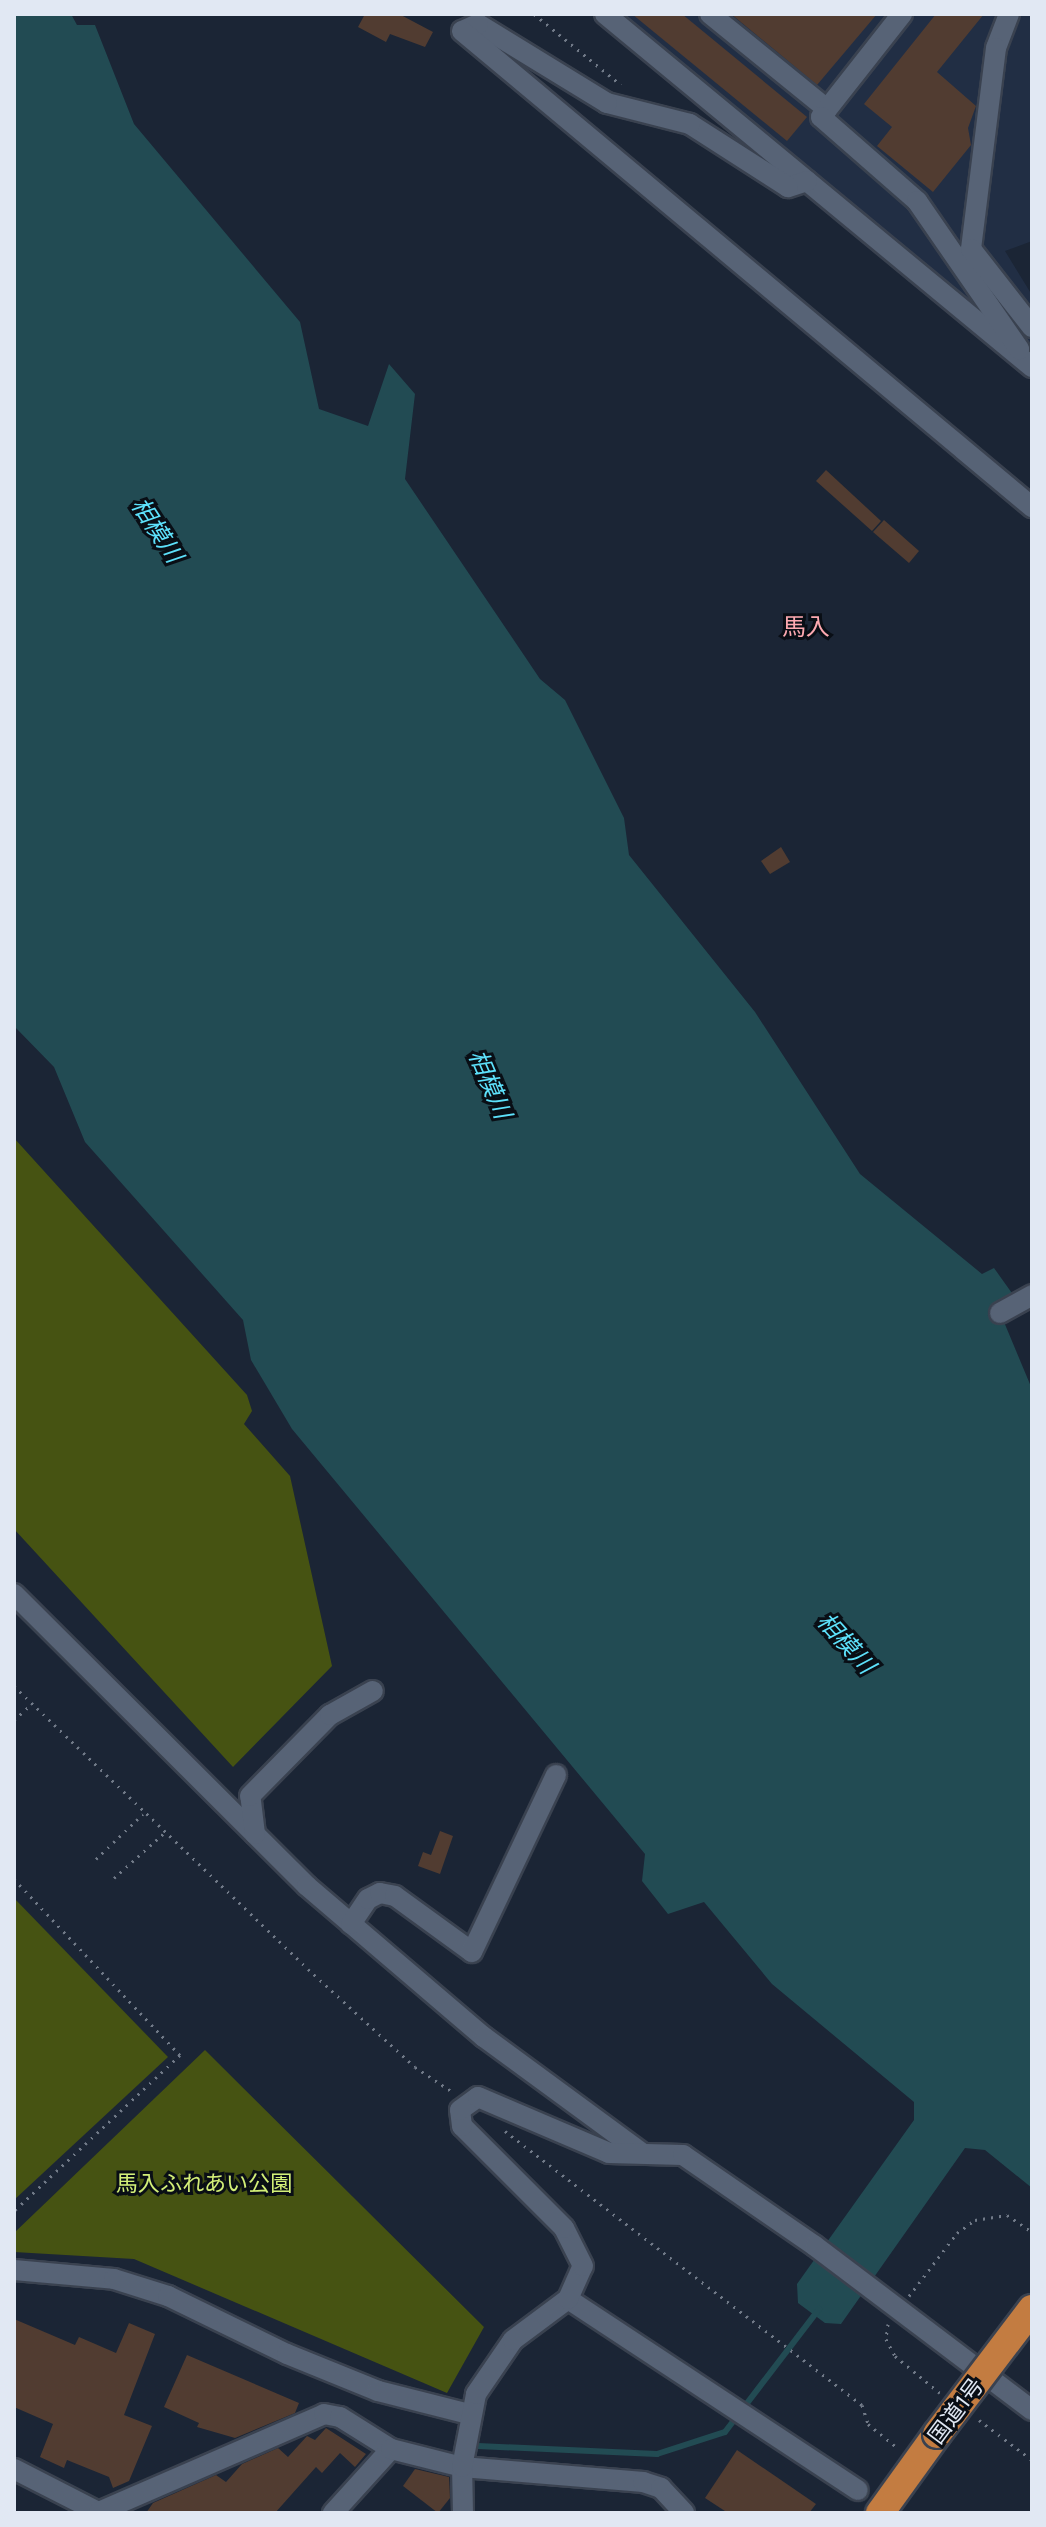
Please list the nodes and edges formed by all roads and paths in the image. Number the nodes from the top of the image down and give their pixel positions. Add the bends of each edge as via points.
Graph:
1 (534, 14) edge
2 (605, 14) edge
3 (710, 14) edge
4 (902, 14) edge
5 (1009, 14) edge
6 (625, 89) dead end
7 (827, 109) junction
8 (807, 181) junction
9 (966, 260) junction
10 (1032, 327) edge
11 (1028, 363) edge
12 (1032, 507) edge
13 (1032, 1295) edge
14 (1000, 1313) dead end
15 (14, 1594) edge
16 (14, 1686) edge
17 (373, 1691) dead end
18 (33, 1704) junction
19 (14, 1720) edge
20 (556, 1775) dead end
21 (143, 1814) junction
22 (163, 1834) junction
23 (255, 1834) junction
24 (96, 1859) dead end
25 (114, 1878) dead end
26 (14, 1879) edge
27 (351, 1924) junction
28 (468, 2103) junction
29 (643, 2154) junction
30 (14, 2211) edge
31 (1032, 2232) edge
32 (14, 2270) edge
33 (568, 2299) junction
34 (899, 2309) junction
35 (1032, 2309) edge
36 (1032, 2410) edge
37 (469, 2414) junction
38 (391, 2449) junction
39 (908, 2456) dead end
40 (462, 2467) junction
41 (14, 2469) edge
42 (858, 2490) dead end
43 (87, 2511) edge
44 (333, 2513) edge
45 (463, 2513) edge
46 (684, 2513) edge
47 (880, 2513) edge

1 - 6 path
2 - 8 street
3 - 7 street
4 - 7 street
5 - 9 street via 996,48
7 - 9 street via 821,117 917,201
8 - 11 street
8 - 12 street via 788,187 690,124 607,103 478,24 462,31
9 - 10 street
9 - 11 street via 988,310 1013,334
13 - 14 street
15 - 23 street
16 - 18 path
17 - 23 street via 330,1715 250,1796
18 - 19 path
18 - 21 path
20 - 27 street via 472,1952 395,1896 380,1893 368,1899
21 - 22 path
21 - 24 path
22 - 25 path
22 - 28 path via 415,2067
23 - 27 street
26 - 30 path via 180,2055
27 - 29 street via 484,2037
28 - 29 street via 478,2097 609,2153
28 - 33 street via 460,2110 462,2126 548,2210 577,2247 583,2266
28 - 39 path via 862,2405 868,2424
29 - 34 street via 683,2155
31 - 34 path via 1007,2215 975,2220 957,2233
32 - 37 street via 114,2279 168,2296 378,2391
33 - 37 street via 497,2358
33 - 42 street
34 - 36 street
35 - 47 highway, 国道1号, bridge
37 - 40 street
38 - 40 street
38 - 43 street via 340,2417 324,2414
38 - 44 street
40 - 45 street
40 - 46 street via 643,2482 661,2488
41 - 43 street

